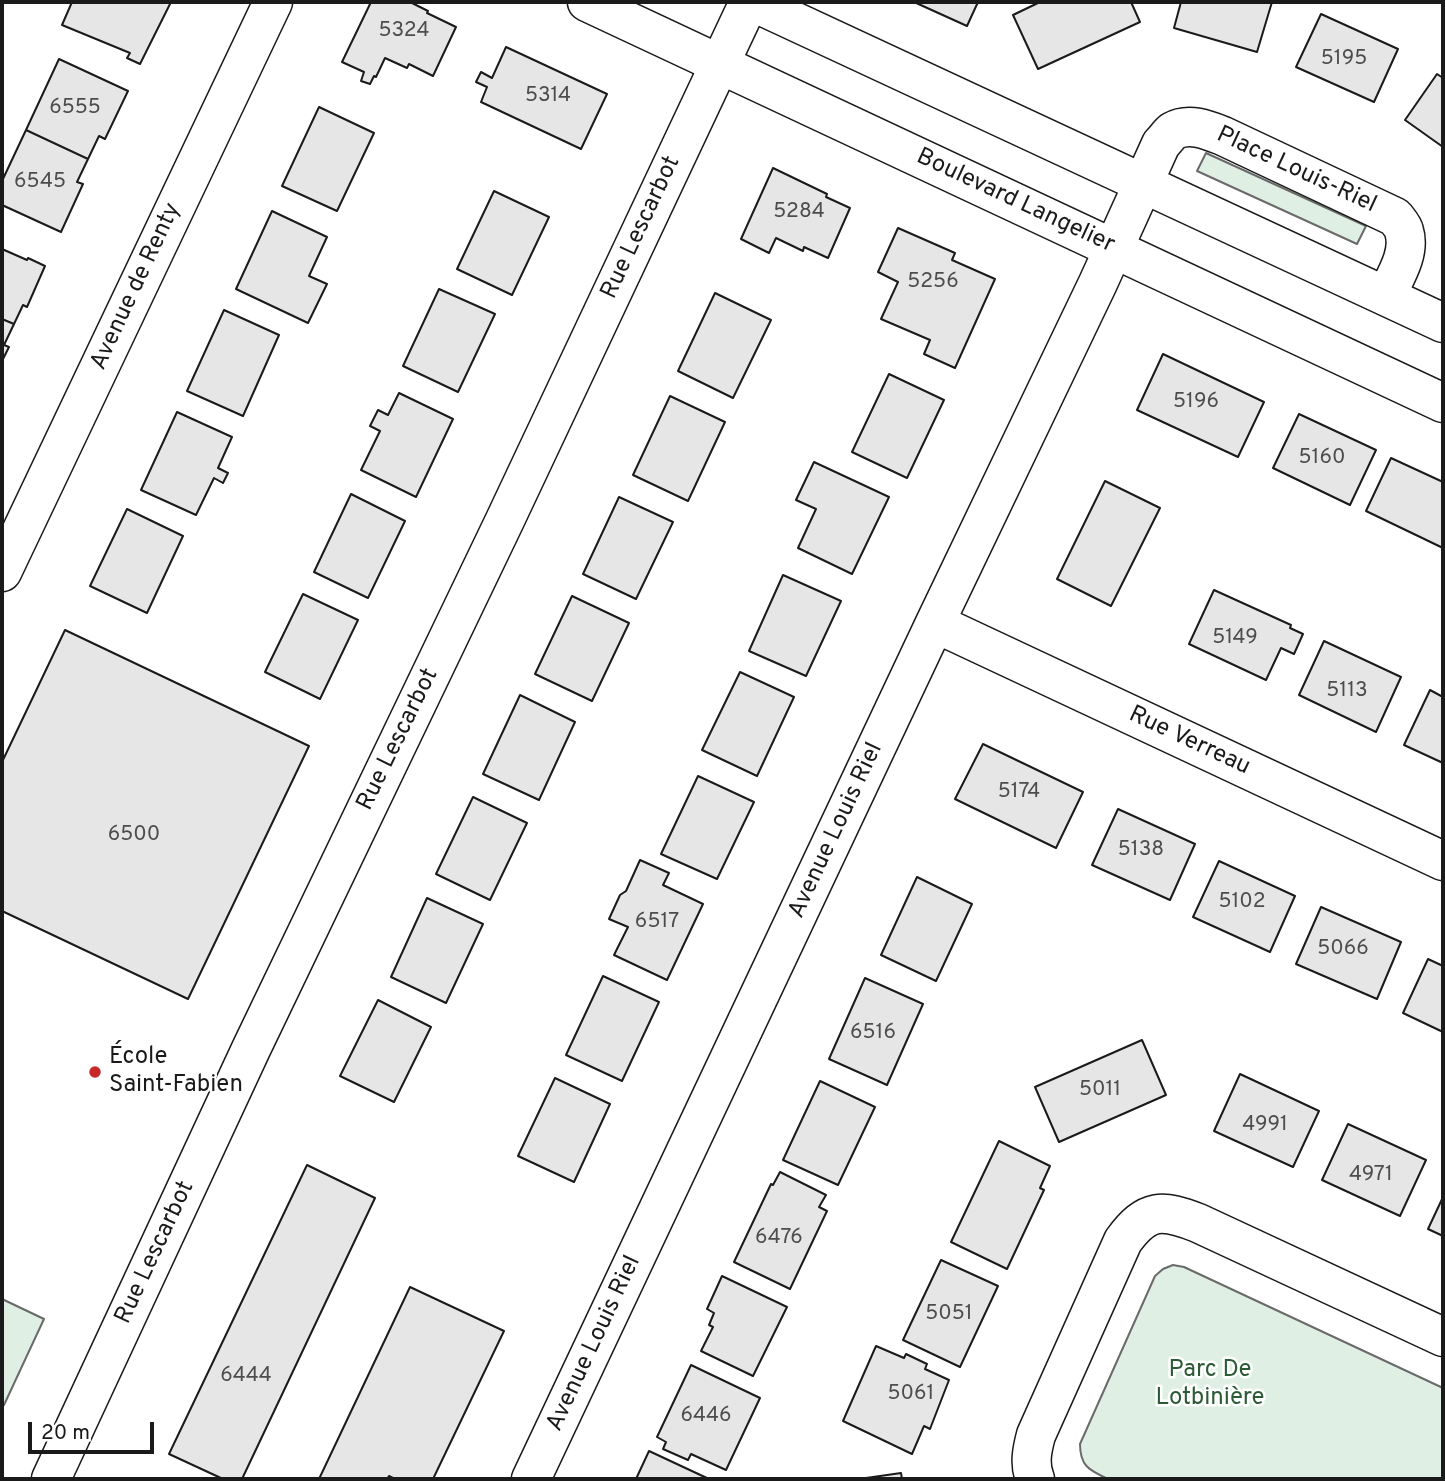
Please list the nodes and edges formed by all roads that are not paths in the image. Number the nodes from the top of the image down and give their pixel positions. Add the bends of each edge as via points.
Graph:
1 (273, 2) edge
2 (587, 2) edge
3 (751, 2) edge
4 (719, 64) junction
5 (1143, 183) junction
6 (1114, 248) junction
7 (1386, 296) junction
8 (1443, 323) edge
9 (1443, 403) edge
10 (2, 572) edge
11 (935, 622) junction
12 (1443, 862) edge
13 (1443, 1337) edge
14 (51, 1479) edge
15 (531, 1479) edge
16 (1035, 1479) edge

1 - 10 street, Avenue de Renty
2 - 4 street, Boulevard Langelier
3 - 4 street, Rue Lescarbot
3 - 5 street
4 - 6 street, Boulevard Langelier
4 - 14 street, Rue Lescarbot
5 - 6 street, Avenue Louis Riel
5 - 7 street
5 - 7 street, Place Louis-Riel via 1161,144 1172,132 1186,127 1223,136 1395,217 1404,230 1405,244
6 - 9 street, Boulevard Langelier
6 - 11 street, Avenue Louis Riel
7 - 8 street
11 - 12 street, Rue Verreau
11 - 15 street, Avenue Louis Riel
13 - 16 street via 1198,1223 1176,1214 1154,1214 1135,1225 1123,1241 1041,1423 1031,1454

